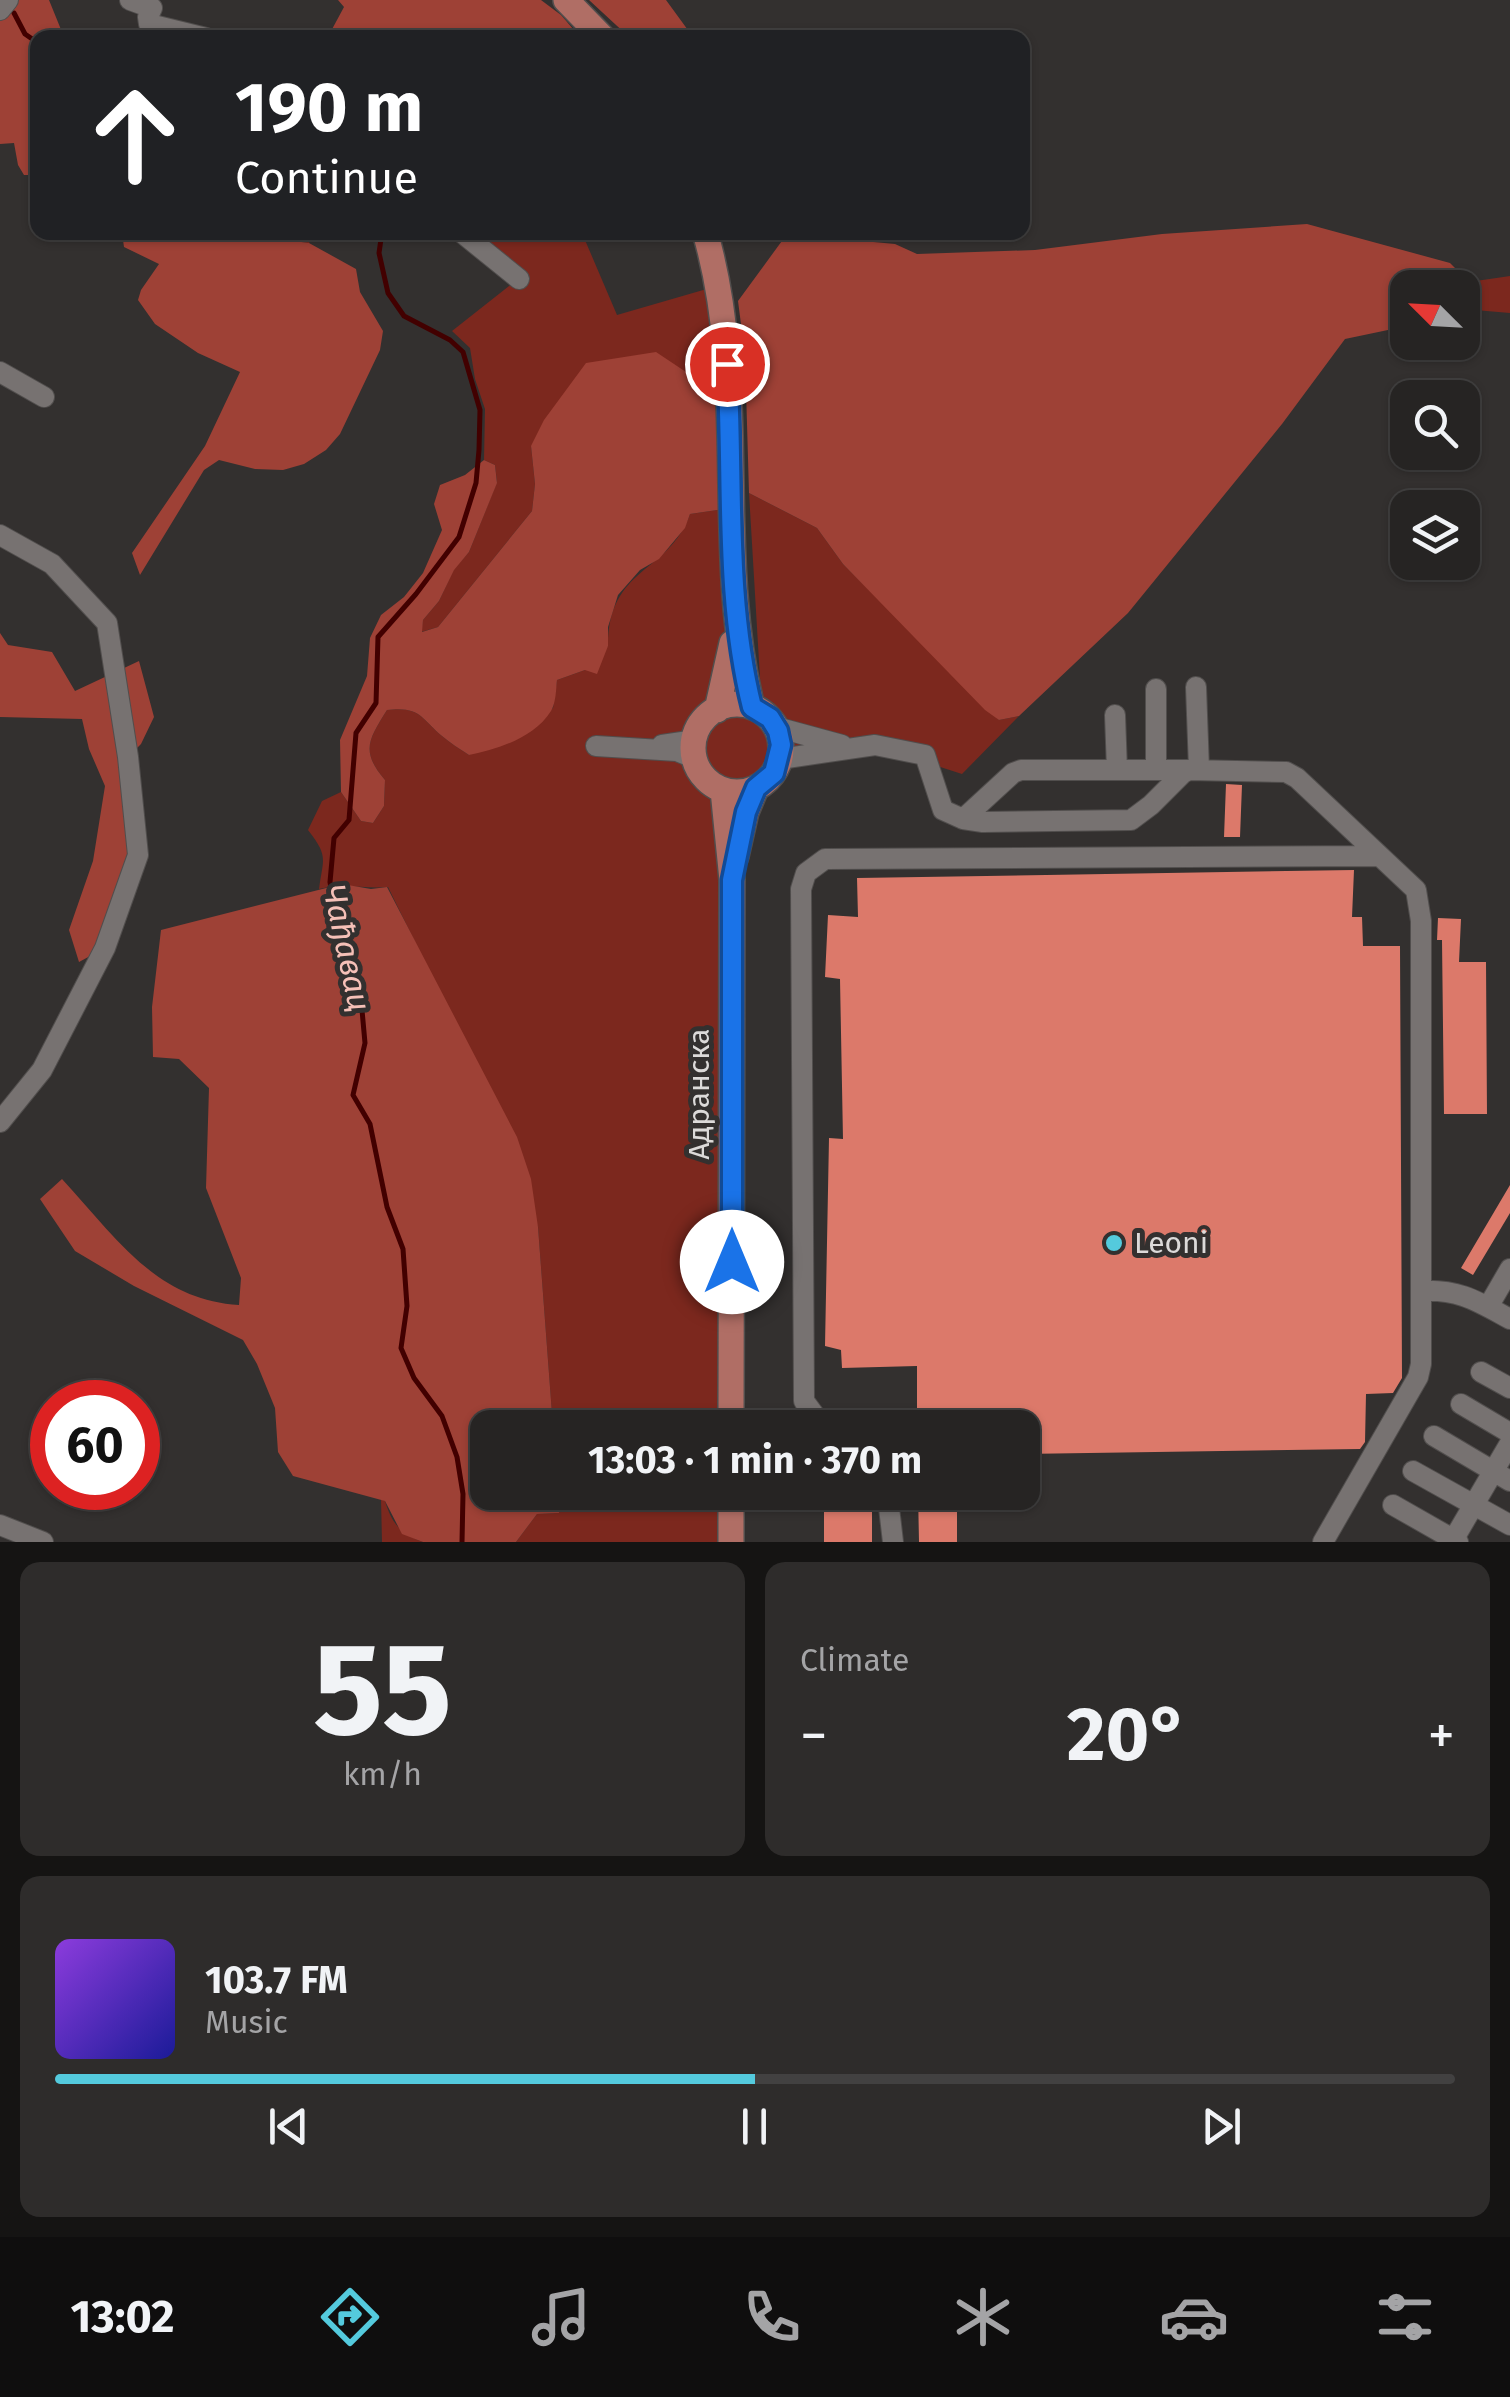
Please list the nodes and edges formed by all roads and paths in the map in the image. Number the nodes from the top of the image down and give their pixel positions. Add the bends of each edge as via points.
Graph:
1 (8, 0) edge
2 (130, 0) edge
3 (566, 0) edge
4 (0, 10) edge
5 (173, 30) edge
6 (595, 30) edge
7 (471, 240) edge
8 (707, 240) edge
9 (519, 279) dead end
10 (0, 372) edge
11 (44, 397) dead end
12 (0, 536) edge
13 (737, 614) junction
14 (1196, 686) dead end
15 (1156, 689) dead end
16 (752, 707) junction
17 (717, 710) junction
18 (1115, 715) dead end
19 (776, 727) junction
20 (696, 733) junction
21 (596, 746) dead end
22 (627, 747) junction
23 (853, 748) junction
24 (780, 759) junction
25 (697, 766) junction
26 (1117, 770) junction
27 (1156, 770) junction
28 (1194, 770) junction
29 (756, 788) junction
30 (723, 790) junction
31 (963, 819) junction
32 (1379, 856) junction
33 (732, 880) junction
34 (0, 1122) edge
35 (1510, 1269) edge
36 (1421, 1290) junction
37 (1488, 1307) junction
38 (1510, 1319) edge
39 (1481, 1372) dead end
40 (1510, 1388) edge
41 (1460, 1404) dead end
42 (731, 1410) edge
43 (811, 1410) edge
44 (1510, 1434) edge
45 (1434, 1436) dead end
46 (1510, 1443) edge
47 (1413, 1471) dead end
48 (1502, 1476) edge
49 (1393, 1505) dead end
50 (1473, 1505) junction
51 (731, 1510) edge
52 (890, 1510) edge
53 (0, 1525) edge
54 (1510, 1525) edge
55 (1454, 1541) edge
56 (42, 1542) edge
57 (731, 1542) edge
58 (894, 1542) edge
59 (1323, 1542) edge

1 - 4 street
2 - 5 street via 152,8 149,24
3 - 6 main road
7 - 9 street
8 - 13 main road via 727,364
10 - 11 street
12 - 34 street via 52,564 108,624 138,854 105,948 42,1070
13 - 16 main road
13 - 17 main road
14 - 28 street
15 - 27 street
16 - 17 main road
16 - 19 main road
17 - 20 main road
18 - 26 street
19 - 23 street
19 - 24 main road
20 - 22 street via 677,745
20 - 25 main road
21 - 22 street
22 - 25 street via 677,751
23 - 24 street
23 - 31 street via 875,745 925,756 938,802
24 - 29 main road
25 - 30 main road
26 - 27 street
26 - 31 street via 1013,773
27 - 28 street
28 - 31 street via 1182,772 1131,820
28 - 32 street via 1286,772
29 - 30 main road
29 - 33 main road, Адранска
30 - 33 main road, Адранска
32 - 36 street via 1416,890 1420,904
32 - 43 street via 825,859 806,874 804,1401
33 - 42 main road, Адранска
35 - 37 street
36 - 37 street via 1464,1294
36 - 59 street via 1418,1377
37 - 38 street
39 - 40 street
41 - 44 street
45 - 48 street
46 - 48 street
47 - 50 street
48 - 50 street
49 - 55 street
50 - 54 street
50 - 55 street
51 - 57 main road
52 - 58 street
53 - 56 street

